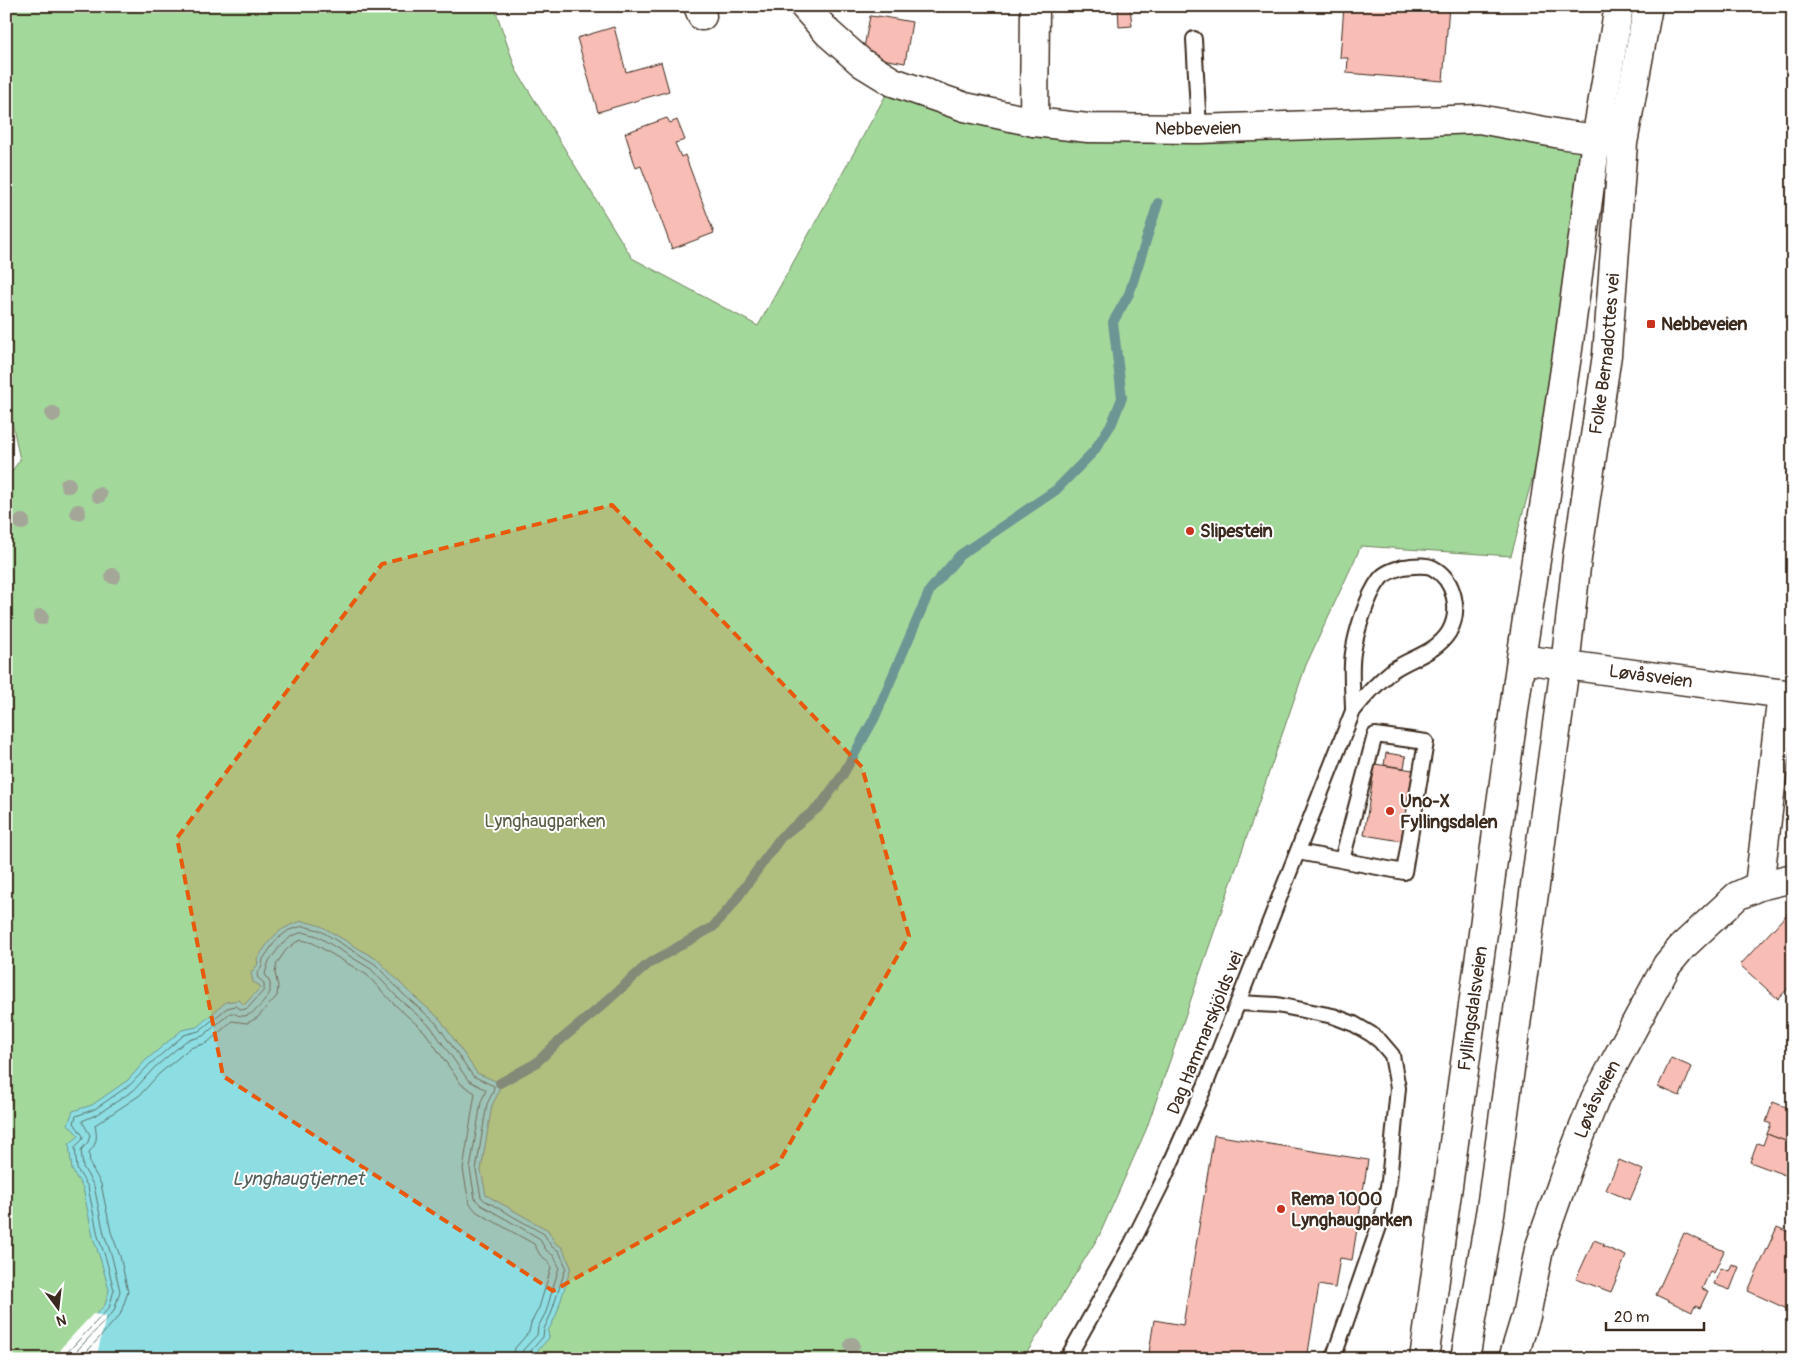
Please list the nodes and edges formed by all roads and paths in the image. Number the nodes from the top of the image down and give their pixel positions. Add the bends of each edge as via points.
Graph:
1 (804, 6) edge
2 (1035, 6) edge
3 (1619, 6) edge
4 (1648, 6) edge
5 (1194, 38) dead end
6 (1034, 122) junction
7 (1199, 129) junction
8 (1596, 140) junction
9 (1623, 142) junction
10 (1521, 659) junction
11 (1565, 666) junction
12 (1787, 694) edge
13 (1353, 710) junction
14 (1298, 852) junction
15 (1342, 860) junction
16 (1793, 878) edge
17 (1759, 886) junction
18 (1238, 1003) junction
19 (1334, 1356) dead end
20 (1067, 1359) edge
21 (1424, 1359) edge
22 (1465, 1359) edge
23 (1513, 1359) edge

1 - 6 main road, Nebbeveien via 862,63 893,82 965,107
2 - 6 main road
3 - 8 main road, Folke Bernadottes vei
4 - 9 main road, Folke Bernadottes vei
5 - 7 lane
6 - 7 main road, Nebbeveien via 1088,128
7 - 8 main road, Nebbeveien via 1479,119
8 - 9 main road, Nebbeveien
8 - 10 main road, Folke Bernadottes vei
9 - 11 main road, Folke Bernadottes vei via 1607,355 1577,558
10 - 11 main road, Løvåsveien
10 - 21 main road, Fyllingsdalsveien
11 - 12 main road, Løvåsveien
11 - 22 main road, Folke Bernadottes vei via 1491,1208
12 - 17 main road, Løvåsveien
13 - 13 lane, Dag Hammarskjölds vei via 1394,670 1438,646 1449,631 1455,615 1454,595 1448,580 1433,568 1416,565 1396,569 1381,577 1368,598 1353,654
13 - 14 lane, Dag Hammarskjölds vei
14 - 15 lane
14 - 18 lane, Dag Hammarskjölds vei
15 - 15 lane via 1404,872 1426,742 1375,735
16 - 17 main road, Løvåsveien
17 - 23 main road, Løvåsveien via 1737,896 1667,965 1595,1099 1539,1249 1526,1316
18 - 19 lane via 1277,1005 1333,1016 1371,1034 1392,1055 1398,1088 1383,1216
18 - 20 lane, Dag Hammarskjölds vei via 1161,1184

